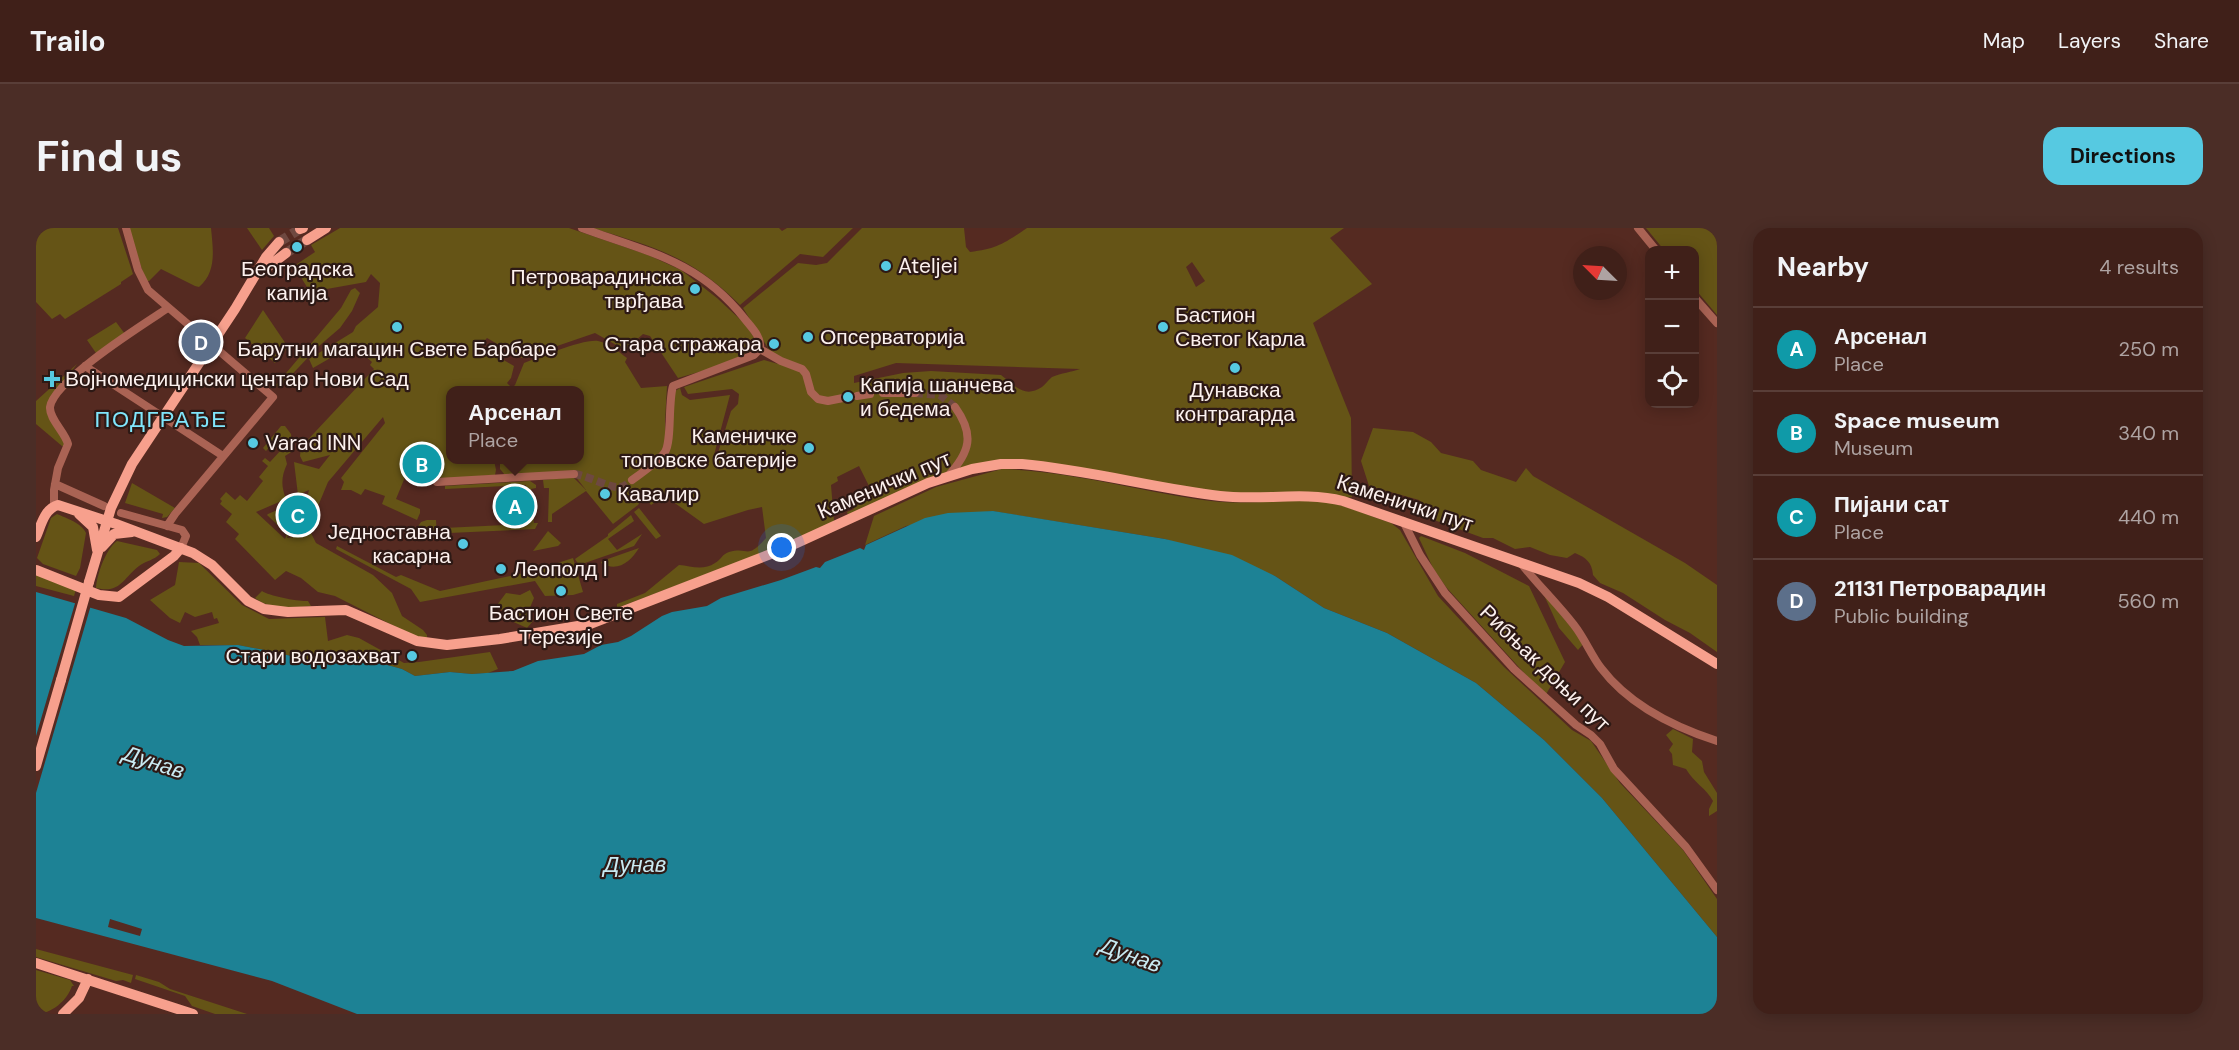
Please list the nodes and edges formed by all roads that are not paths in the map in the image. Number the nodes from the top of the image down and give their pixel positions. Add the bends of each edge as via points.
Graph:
1 (126, 228) edge
2 (326, 228) edge
3 (582, 228) edge
4 (1638, 228) edge
5 (307, 240) tunnel mouth
6 (279, 242) tunnel mouth
7 (1653, 246) edge
8 (286, 253) tunnel mouth
9 (255, 279) junction
10 (1697, 300) edge
11 (168, 308) junction
12 (1717, 324) edge
13 (211, 344) junction
14 (760, 349) junction
15 (85, 366) junction
16 (883, 393) dead end
17 (915, 393) tunnel mouth
18 (870, 394) dead end
19 (955, 407) tunnel mouth
20 (163, 418) junction
21 (223, 456) junction
22 (574, 474) tunnel mouth
23 (948, 476) junction
24 (632, 480) tunnel mouth
25 (437, 482) dead end
26 (55, 484) junction
27 (54, 506) junction
28 (104, 506) dead end
29 (75, 511) junction
30 (122, 513) dead end
31 (1403, 520) junction
32 (107, 521) junction
33 (167, 526) junction
34 (138, 532) junction
35 (36, 537) edge
36 (181, 548) junction
37 (97, 553) junction
38 (1520, 562) junction
39 (36, 570) edge
40 (1717, 664) edge
41 (1717, 741) edge
42 (36, 766) edge
43 (1717, 890) edge
44 (36, 963) edge
45 (87, 979) junction
46 (63, 1014) edge
47 (193, 1014) edge

1 - 11 street via 141,278
2 - 5 main road
3 - 14 street via 693,271 738,311 759,337
4 - 7 street
6 - 9 main road
8 - 9 main road
9 - 13 main road
10 - 12 street
11 - 13 street
11 - 15 street
13 - 20 main road
13 - 21 street via 273,397
14 - 18 street via 802,369 818,399
14 - 24 street via 754,355 673,386 667,447
15 - 20 street
15 - 26 street via 51,405 51,413 68,444
16 - 17 street
19 - 23 street via 964,420 968,443
20 - 21 street
20 - 32 main road via 129,471
21 - 33 street
22 - 25 street
23 - 31 main road, Каменички пут via 987,466 1031,465 1222,497 1327,497
23 - 36 main road, Каменички пут via 786,548 590,624 447,645 417,641 346,610 264,609 242,595 212,565
26 - 27 street
26 - 28 street
27 - 29 main road, Каменички пут
27 - 35 main road via 47,512
29 - 32 main road, Каменички пут
29 - 37 main road via 93,527
30 - 33 street
31 - 38 main road, Каменички пут
31 - 43 street, Рибњак доњи пут via 1445,593 1514,669 1600,744 1614,769 1686,847
32 - 34 main road, Каменички пут
32 - 37 main road
33 - 36 street via 185,532
34 - 36 main road, Каменички пут
34 - 37 main road via 114,534
36 - 39 main road via 119,597 99,595
37 - 42 main road, bridge
38 - 40 main road, Каменички пут via 1608,597
38 - 41 street via 1572,622 1611,680 1655,714
44 - 45 main road
45 - 46 main road via 79,998
45 - 47 main road

